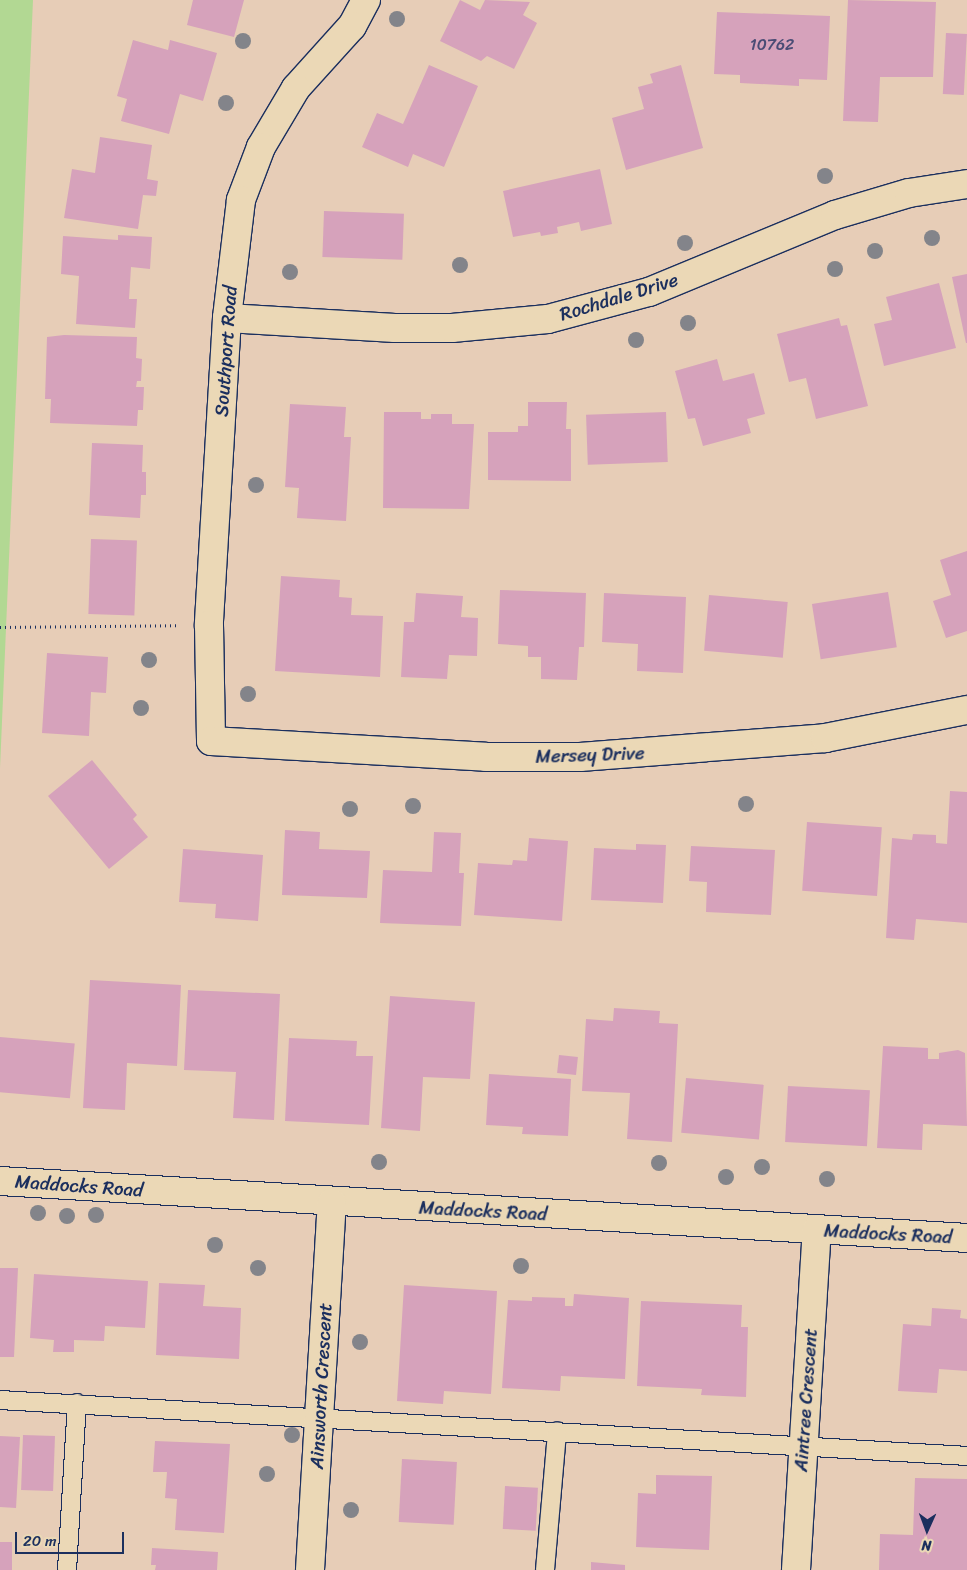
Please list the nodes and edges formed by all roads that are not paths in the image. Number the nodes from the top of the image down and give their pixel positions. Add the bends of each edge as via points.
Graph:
1 (366, 0) edge
2 (967, 184) edge
3 (226, 318) junction
4 (967, 710) edge
5 (211, 741) joint
6 (0, 1181) edge
7 (332, 1203) junction
8 (817, 1230) junction
9 (967, 1238) edge
10 (0, 1400) edge
11 (77, 1403) junction
12 (320, 1419) junction
13 (557, 1432) junction
14 (803, 1447) junction
15 (967, 1456) edge
16 (67, 1570) edge
17 (310, 1570) edge
18 (545, 1570) edge
19 (796, 1570) edge

1 - 3 street, Southport Road via 352,26 296,88 261,147 241,200
2 - 3 street, Rochdale Drive via 909,193 835,215 649,292 548,319 442,328
3 - 5 street, Southport Road via 209,625
4 - 5 street, Mersey Drive via 825,738 580,757 486,757
6 - 7 street, Maddocks Road
7 - 8 street, Maddocks Road
7 - 12 street, Ainsworth Crescent
8 - 9 street, Maddocks Road
8 - 14 street, Aintree Crescent
10 - 11 lane
11 - 12 lane
11 - 16 lane
12 - 13 lane
12 - 17 street, Ainsworth Crescent
13 - 14 lane
13 - 18 lane
14 - 15 lane
14 - 19 street, Aintree Crescent

